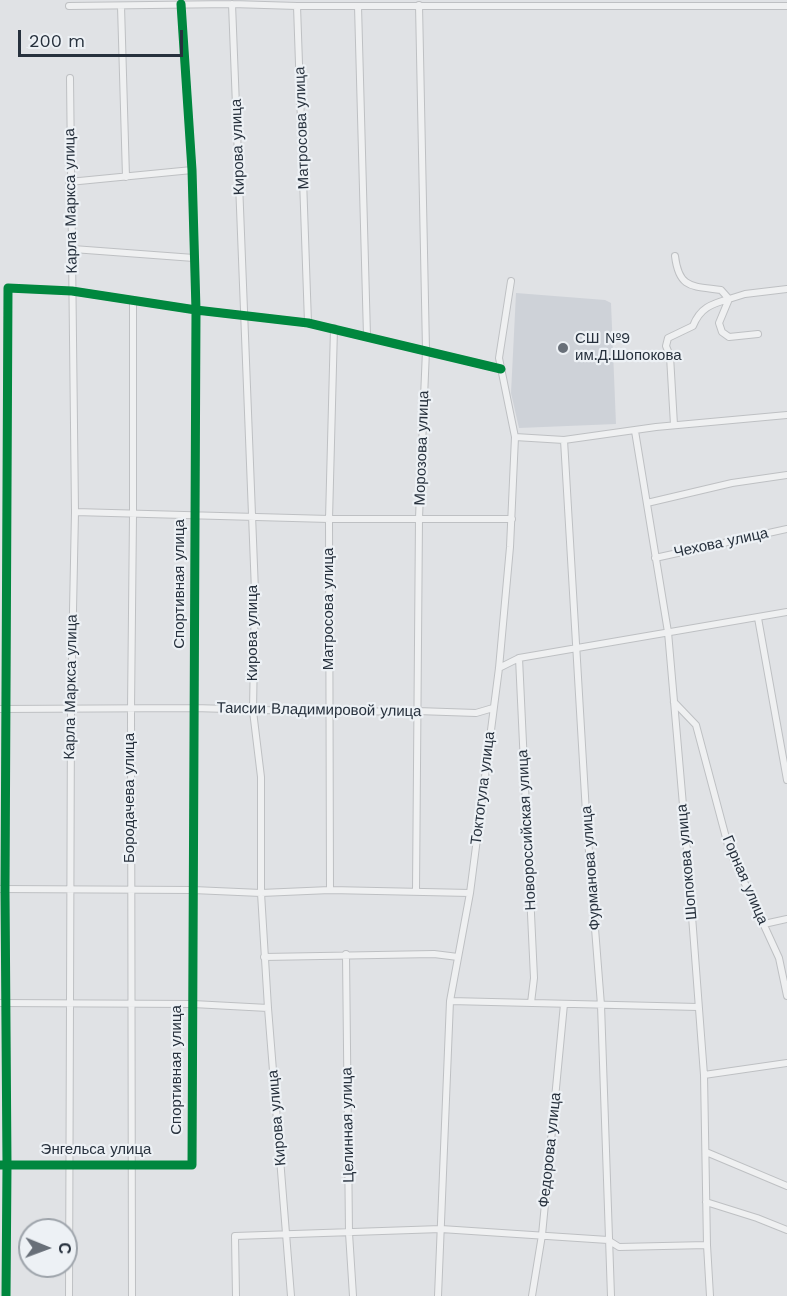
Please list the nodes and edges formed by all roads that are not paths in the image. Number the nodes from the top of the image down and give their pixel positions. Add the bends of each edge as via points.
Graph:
1 (696, 3) edge
2 (757, 3) edge
3 (181, 4) junction
4 (232, 4) junction
5 (419, 5) junction
6 (69, 6) dead end
7 (122, 6) junction
8 (297, 6) junction
9 (358, 6) junction
10 (787, 6) edge
11 (70, 78) dead end
12 (192, 170) junction
13 (126, 177) junction
14 (69, 183) junction
15 (73, 249) junction
16 (675, 256) dead end
17 (194, 258) junction
18 (511, 281) dead end
19 (787, 289) edge
20 (72, 291) junction
21 (729, 299) junction
22 (133, 300) junction
23 (196, 310) junction
24 (244, 316) junction
25 (308, 323) junction
26 (334, 328) junction
27 (758, 334) dead end
28 (367, 336) junction
29 (426, 350) junction
30 (501, 369) junction
31 (787, 415) edge
32 (674, 426) junction
33 (635, 431) junction
34 (515, 437) junction
35 (564, 440) junction
36 (787, 475) edge
37 (646, 503) junction
38 (75, 512) junction
39 (133, 515) junction
40 (196, 517) junction
41 (250, 517) junction
42 (419, 518) junction
43 (329, 519) junction
44 (512, 519) junction
45 (787, 529) edge
46 (655, 558) junction
47 (787, 612) edge
48 (758, 618) junction
49 (668, 632) junction
50 (575, 648) junction
51 (519, 658) junction
52 (499, 668) junction
53 (673, 701) junction
54 (194, 708) junction
55 (493, 708) junction
56 (3, 709) edge
57 (71, 709) junction
58 (130, 710) junction
59 (253, 711) junction
60 (417, 711) junction
61 (329, 712) junction
62 (787, 780) edge
63 (3, 890) edge
64 (69, 890) junction
65 (193, 890) junction
66 (330, 890) junction
67 (130, 891) junction
68 (416, 891) junction
69 (261, 893) junction
70 (470, 893) junction
71 (787, 919) edge
72 (764, 924) junction
73 (346, 954) junction
74 (264, 957) junction
75 (458, 957) junction
76 (787, 996) edge
77 (450, 1001) junction
78 (3, 1003) edge
79 (71, 1003) junction
80 (133, 1003) junction
81 (531, 1003) junction
82 (193, 1004) junction
83 (564, 1004) junction
84 (601, 1005) junction
85 (698, 1007) junction
86 (268, 1008) junction
87 (787, 1063) edge
88 (704, 1075) junction
89 (706, 1152) junction
90 (70, 1164) junction
91 (131, 1164) junction
92 (4, 1165) edge
93 (192, 1165) joint
94 (787, 1186) edge
95 (706, 1202) junction
96 (441, 1229) junction
97 (787, 1230) edge
98 (349, 1233) junction
99 (287, 1235) junction
100 (542, 1235) junction
101 (608, 1240) junction
102 (707, 1245) junction
103 (6, 1296) edge
104 (69, 1296) edge
105 (132, 1296) edge
106 (236, 1296) edge
107 (291, 1296) edge
108 (353, 1296) edge
109 (438, 1296) edge
110 (532, 1296) edge
111 (610, 1296) edge
112 (710, 1296) edge

1 - 2 street
1 - 5 street
2 - 10 street
3 - 4 street
3 - 7 street
3 - 12 street, Спортивная улица
4 - 8 street
4 - 24 street, Кирова улица
5 - 9 street
5 - 29 street, Морозова улица
6 - 7 street
7 - 13 street
8 - 9 street
8 - 25 street, Матросова улица
9 - 28 street
11 - 14 street, Карла Маркса улица
12 - 13 street
12 - 17 street, Спортивная улица
13 - 14 street
14 - 15 street, Карла Маркса улица
15 - 17 street
15 - 20 street, Карла Маркса улица
16 - 21 street via 676,271 682,280 695,287 721,290
17 - 23 street, Спортивная улица
18 - 30 street, Токтогула улица via 499,358
19 - 21 street
20 - 22 street
20 - 38 street, Карла Маркса улица
20 - 56 street via 8,288
21 - 27 street via 719,323 722,332 729,337
21 - 32 street via 710,305 698,314 693,326 668,338
22 - 23 street
22 - 39 street, Бородачева улица
23 - 24 street
23 - 40 street, Спортивная улица
24 - 25 street
24 - 41 street, Кирова улица
25 - 26 street
26 - 28 street
26 - 43 street, Матросова улица
28 - 29 street
29 - 30 street
29 - 42 street, Морозова улица
30 - 34 street, Токтогула улица
31 - 32 street
32 - 33 street
33 - 35 street
33 - 37 street, Шопокова улица
34 - 35 street
34 - 44 street, Токтогула улица
35 - 50 street, Фурманова улица
36 - 37 street
37 - 46 street, Шопокова улица
38 - 39 street
38 - 57 street, Карла Маркса улица
39 - 40 street
39 - 58 street, Бородачева улица
40 - 41 street
40 - 54 street, Спортивная улица
41 - 43 street
41 - 59 street, Кирова улица via 255,591
42 - 43 street
42 - 44 street
42 - 60 street, Морозова улица
43 - 61 street, Матросова улица
44 - 52 street, Токтогула улица
45 - 46 street, Чехова улица
46 - 49 street, Шопокова улица
47 - 48 street
48 - 49 street
48 - 62 street
49 - 50 street
49 - 53 street, Шопокова улица
50 - 51 street
50 - 84 street, Фурманова улица
51 - 52 street
51 - 81 street, Новороссийская улица via 534,978
52 - 55 street, Токтогула улица
53 - 72 street, Горная улица via 696,725 729,849
53 - 85 street, Шопокова улица
54 - 58 street, Таисии Владимировой улица
54 - 59 street, Таисии Владимировой улица
54 - 65 street, Спортивная улица
55 - 60 street, Таисии Владимировой улица via 476,713
55 - 70 street, Токтогула улица
56 - 57 street, Таисии Владимировой улица
56 - 63 street
57 - 58 street, Таисии Владимировой улица
57 - 64 street, Карла Маркса улица
58 - 67 street, Бородачева улица
59 - 61 street, Таисии Владимировой улица
59 - 69 street, Кирова улица via 261,777
60 - 61 street, Таисии Владимировой улица
60 - 68 street, Морозова улица
61 - 66 street, Матросова улица
63 - 64 street
63 - 78 street
64 - 67 street
64 - 79 street, Карла Маркса улица
65 - 67 street
65 - 69 street
65 - 82 street, Спортивная улица
66 - 68 street
66 - 69 street
67 - 80 street, Бородачева улица
68 - 70 street
69 - 74 street, Кирова улица
70 - 75 street, Токтогула улица
71 - 72 street
72 - 76 street, Горная улица via 779,958
73 - 74 street
73 - 75 street
73 - 98 street, Целинная улица
74 - 86 street, Кирова улица
75 - 77 street, Токтогула улица
77 - 81 street
77 - 96 street, Токтогула улица
78 - 79 street
78 - 92 street
79 - 80 street
79 - 90 street, Карла Маркса улица
80 - 82 street
80 - 91 street, Бородачева улица
81 - 83 street
82 - 86 street
82 - 93 street, Спортивная улица
83 - 84 street
83 - 100 street, Федорова улица
84 - 85 street
84 - 101 street, Фурманова улица
85 - 88 street, Шопокова улица
86 - 99 street, Кирова улица
87 - 88 street
88 - 89 street, Шопокова улица
89 - 94 street
89 - 95 street, Шопокова улица
90 - 91 street, Энгельса улица
90 - 92 street, Энгельса улица
90 - 104 street, Карла Маркса улица
91 - 93 street, Энгельса улица
91 - 105 street, Бородачева улица
92 - 103 street
95 - 97 street
95 - 102 street, Шопокова улица
96 - 98 street
96 - 100 street
96 - 109 street, Токтогула улица
98 - 99 street
98 - 108 street, Целинная улица
99 - 106 street via 235,1236
99 - 107 street, Кирова улица
100 - 101 street
100 - 110 street, Федорова улица
101 - 102 street via 619,1247
101 - 111 street, Фурманова улица
102 - 112 street, Шопокова улица

